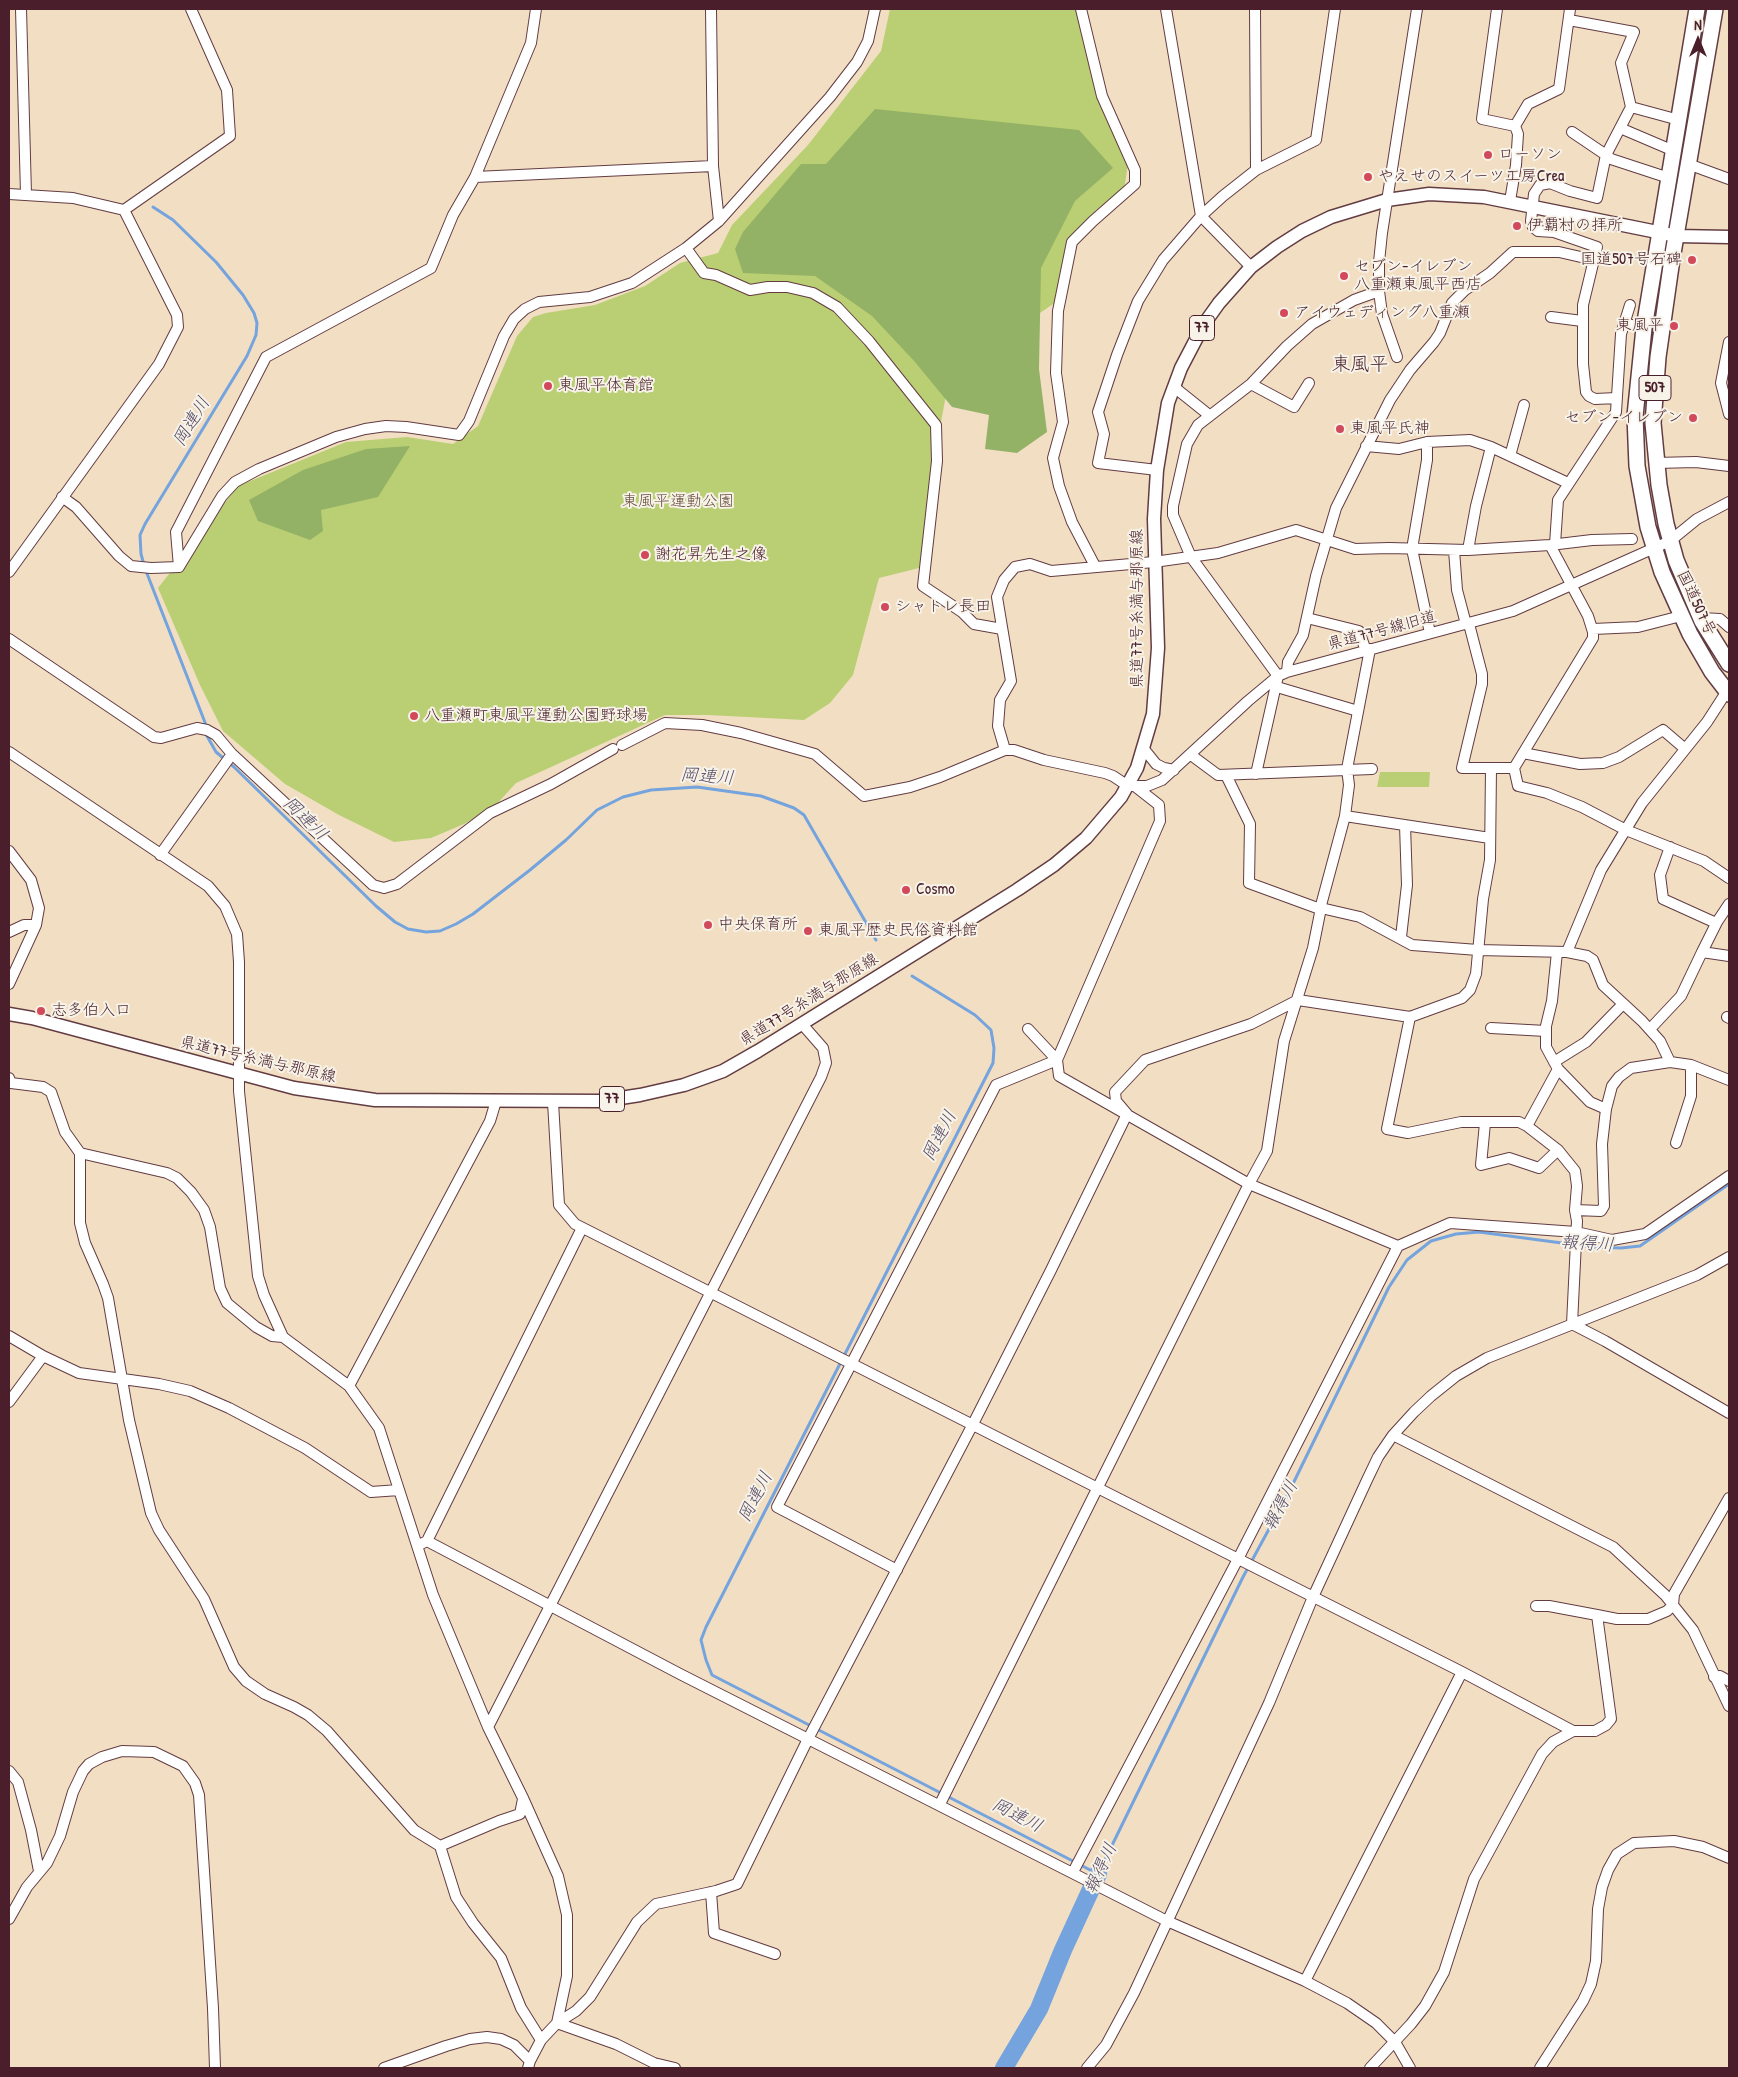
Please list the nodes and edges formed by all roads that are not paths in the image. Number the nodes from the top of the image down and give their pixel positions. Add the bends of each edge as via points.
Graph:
1 (21, 9) edge
2 (191, 9) edge
3 (536, 9) edge
4 (711, 9) edge
5 (875, 9) edge
6 (1081, 9) edge
7 (1166, 9) edge
8 (1255, 9) edge
9 (1335, 9) edge
10 (1417, 9) edge
11 (1497, 9) edge
12 (1570, 9) edge
13 (1697, 9) edge
14 (1715, 9) edge
15 (1569, 20) junction
16 (1631, 107) junction
17 (1679, 120) junction
18 (1515, 126) junction
19 (1620, 128) junction
20 (1572, 132) dead end
21 (1674, 151) junction
22 (1606, 155) junction
23 (1688, 164) junction
24 (714, 166) junction
25 (1256, 170) junction
26 (476, 177) junction
27 (1669, 178) junction
28 (1729, 178) edge
29 (9, 194) edge
30 (26, 194) junction
31 (1387, 200) junction
32 (1510, 202) junction
33 (1533, 205) junction
34 (124, 210) junction
35 (1201, 216) junction
36 (719, 221) junction
37 (1660, 233) junction
38 (1677, 236) junction
39 (1729, 237) edge
40 (686, 248) junction
41 (1594, 260) junction
42 (1251, 267) junction
43 (1379, 291) junction
44 (1630, 304) dead end
45 (1551, 317) dead end
46 (1582, 321) junction
47 (1624, 323) junction
48 (1644, 328) junction
49 (1729, 342) edge
50 (1397, 357) dead end
51 (1309, 383) dead end
52 (1251, 384) junction
53 (1174, 387) junction
54 (1726, 391) edge
55 (1617, 398) junction
56 (1524, 405) dead end
57 (1209, 414) junction
58 (1729, 414) edge
59 (1427, 442) junction
60 (1366, 446) junction
61 (1491, 447) junction
62 (1510, 456) junction
63 (1656, 463) junction
64 (1729, 466) edge
65 (1157, 470) junction
66 (1568, 483) junction
67 (62, 496) junction
68 (1729, 502) edge
69 (1632, 539) dead end
70 (1328, 540) junction
71 (1670, 541) junction
72 (1552, 545) junction
73 (1654, 548) junction
74 (1412, 549) junction
75 (1454, 550) junction
76 (1468, 550) junction
77 (1190, 556) junction
78 (1154, 562) junction
79 (1095, 566) junction
80 (179, 567) junction
81 (9, 572) edge
82 (1571, 585) junction
83 (1681, 616) junction
84 (1307, 618) junction
85 (1701, 618) junction
86 (1467, 624) junction
87 (1729, 627) edge
88 (1002, 629) junction
89 (1593, 629) junction
90 (1430, 633) junction
91 (9, 638) edge
92 (1368, 650) junction
93 (1729, 664) edge
94 (1280, 678) junction
95 (1728, 693) edge
96 (1358, 711) junction
97 (1684, 748) junction
98 (1144, 749) junction
99 (1005, 750) junction
100 (9, 752) edge
101 (1523, 753) junction
102 (232, 754) junction
103 (1191, 755) junction
104 (1372, 768) dead end
105 (1491, 768) junction
106 (1514, 768) junction
107 (1347, 769) junction
108 (1174, 770) junction
109 (1256, 774) junction
110 (1226, 775) junction
111 (1132, 786) junction
112 (1346, 816) junction
113 (1405, 825) junction
114 (1626, 830) junction
115 (1490, 838) junction
116 (1670, 847) junction
117 (9, 851) edge
118 (160, 855) junction
119 (1729, 878) edge
120 (1729, 904) edge
121 (1716, 923) junction
122 (36, 925) junction
123 (9, 932) edge
124 (1401, 938) junction
125 (1478, 950) junction
126 (1562, 952) junction
127 (1702, 952) junction
128 (1729, 956) edge
129 (9, 984) edge
130 (1298, 1000) junction
131 (1622, 1005) junction
132 (9, 1014) edge
133 (1410, 1017) junction
134 (802, 1024) junction
135 (1491, 1028) dead end
136 (1028, 1029) dead end
137 (1650, 1029) junction
138 (1546, 1031) junction
139 (1057, 1060) junction
140 (1670, 1062) junction
141 (1691, 1065) junction
142 (1556, 1066) junction
143 (239, 1074) junction
144 (9, 1078) edge
145 (1729, 1080) edge
146 (496, 1101) junction
147 (553, 1102) junction
148 (1606, 1109) junction
149 (1126, 1114) junction
150 (1485, 1123) junction
151 (1527, 1126) junction
152 (1676, 1143) dead end
153 (1558, 1150) junction
154 (80, 1153) junction
155 (1729, 1176) edge
156 (1249, 1184) junction
157 (1575, 1210) junction
158 (582, 1228) junction
159 (1576, 1232) junction
160 (1398, 1246) junction
161 (1729, 1257) edge
162 (710, 1292) junction
163 (1572, 1324) junction
164 (9, 1336) edge
165 (283, 1337) junction
166 (42, 1356) junction
167 (852, 1363) junction
168 (121, 1378) junction
169 (349, 1386) junction
170 (9, 1402) edge
171 (1729, 1414) edge
172 (973, 1424) junction
173 (1394, 1435) junction
174 (1097, 1488) junction
175 (399, 1490) junction
176 (1729, 1498) edge
177 (427, 1541) junction
178 (416, 1546) junction
179 (1241, 1560) junction
180 (897, 1570) junction
181 (1313, 1597) junction
182 (1673, 1605) junction
183 (550, 1606) junction
184 (1536, 1606) dead end
185 (1597, 1614) junction
186 (1462, 1672) junction
187 (1714, 1677) junction
188 (1729, 1681) edge
189 (1729, 1706) edge
190 (488, 1727) junction
191 (1573, 1731) junction
192 (808, 1739) junction
193 (9, 1771) edge
194 (523, 1798) junction
195 (940, 1804) junction
196 (440, 1846) junction
197 (1729, 1858) edge
198 (39, 1870) junction
199 (1076, 1874) junction
200 (711, 1892) junction
201 (9, 1919) edge
202 (1167, 1921) junction
203 (776, 1954) dead end
204 (1305, 1981) junction
205 (557, 2022) junction
206 (541, 2040) junction
207 (1395, 2042) junction
208 (529, 2064) edge
209 (216, 2068) edge
210 (384, 2068) edge
211 (675, 2068) edge
212 (1088, 2068) edge
213 (1370, 2068) edge
214 (1410, 2068) edge
215 (1540, 2068) edge

1 - 30 street
2 - 34 street via 227,90 230,136
3 - 26 street via 531,43
4 - 24 street
5 - 36 street via 868,41 857,62 830,97
6 - 79 street via 1102,96 1135,170 1135,184 1072,242 1058,311 1056,373 1063,422 1053,458 1072,522
7 - 35 street
8 - 25 street
9 - 25 street via 1316,140
10 - 31 street
11 - 18 street via 1482,119
12 - 15 street
13 - 17 highway, 507
14 - 23 highway, 507
15 - 16 street via 1634,32 1621,63
15 - 18 street via 1559,89 1528,104
16 - 17 street
16 - 19 street
17 - 21 highway, 507
18 - 32 street via 1518,134 1516,165
19 - 21 street
19 - 22 street
20 - 22 street
21 - 27 highway, 507
22 - 27 street
22 - 33 street via 1597,198 1545,183 1540,184 1534,194
23 - 28 street
23 - 38 highway, 507
24 - 26 street
24 - 36 street
25 - 35 street
26 - 80 street via 453,215 431,268 266,357 176,532
27 - 37 highway, 507
29 - 30 street
30 - 34 street via 73,198
31 - 32 main road, 県道77号糸満与那原線 / 77 via 1456,194
31 - 42 main road, 県道77号糸満与那原線 / 77 via 1345,212 1302,231
31 - 43 street via 1379,262
32 - 33 main road, 県道77号糸満与那原線 / 77
33 - 37 main road, 県道77号糸満与那原線 / 77
33 - 41 street via 1533,227 1597,247
34 - 67 street via 177,315 178,327 158,364
35 - 42 street
35 - 65 street via 1163,260 1138,301 1098,412 1104,434 1098,464
36 - 40 street
37 - 38 main road, 県道77号糸満与那原線 / 77
37 - 48 highway, 507
38 - 39 main road, 県道77号糸満与那原線 / 77
38 - 63 highway, 507 via 1654,391
40 - 80 street via 632,282 611,291 590,297 539,302 525,309 514,319 504,336 469,421 459,435 406,427 365,429 336,437 235,482 222,496
40 - 88 street via 704,274 716,275 750,290 787,287 813,293 837,307 869,341 936,425 936,461 923,586 974,624
41 - 46 street
41 - 60 street via 1559,252 1513,252 1465,290 1452,303 1434,342 1390,400
42 - 53 main road, 県道77号糸満与那原線 / 77 via 1204,324
43 - 50 street via 1382,314
43 - 52 street via 1354,300 1312,324
44 - 47 street
45 - 46 street
46 - 55 street via 1586,392 1595,398
47 - 48 street
47 - 55 street
48 - 73 highway, 507 via 1635,416 1638,466
49 - 54 street via 1721,382
51 - 52 street via 1294,407
52 - 57 street
53 - 57 street
53 - 65 main road, 県道77号糸満与那原線 / 77 via 1164,419
54 - 58 street
55 - 66 street via 1616,412
56 - 62 street
57 - 77 street via 1187,444 1173,506 1173,515
59 - 60 street via 1399,449
59 - 61 street via 1470,440
59 - 74 street via 1428,460
60 - 70 street via 1336,508
61 - 62 street
61 - 76 street
62 - 66 street
63 - 64 street via 1696,462
63 - 71 highway, 507
65 - 78 main road, 県道77号糸満与那原線 / 77
66 - 72 street via 1558,500
67 - 80 street via 131,566
67 - 81 street
68 - 71 street, 県道77号線旧道 via 1697,519
69 - 72 street
70 - 74 street via 1355,549
70 - 77 street via 1296,530 1218,553
70 - 84 street
71 - 73 street, 県道77号線旧道
71 - 85 highway, 国道507号 / 507
72 - 76 street
72 - 82 street
73 - 82 street, 県道77号線旧道
73 - 83 highway, 国道507号 / 507
74 - 75 street
74 - 90 street
75 - 76 street
75 - 86 street via 1457,590
77 - 78 street
77 - 94 street
78 - 79 street
78 - 98 main road, 県道77号糸満与那原線 / 77 via 1157,678 1153,714
79 - 88 street via 1050,571 1030,564 1015,567 996,597
82 - 86 street, 県道77号線旧道 via 1513,612
82 - 89 street
83 - 89 street via 1638,627
83 - 95 highway, 国道507号 / 507 via 1700,652
84 - 92 street via 1359,631
84 - 94 street via 1303,635
85 - 87 street via 1720,619
85 - 93 highway, 国道507号 / 507
86 - 90 street, 県道77号線旧道
86 - 105 street via 1482,684 1462,768
88 - 99 street via 1010,681 1000,700 998,726
89 - 101 street via 1593,638
90 - 92 street, 県道77号線旧道
91 - 102 street via 154,736 161,738 197,728 207,730 216,735
92 - 94 street, 県道77号線旧道
92 - 96 street
94 - 96 street
94 - 103 street, 県道77号線旧道 via 1219,726
94 - 109 street
95 - 97 street
96 - 107 street
97 - 101 street via 1663,730 1603,763 1580,764
97 - 114 street via 1642,803
98 - 108 street via 1156,764
98 - 111 main road, 県道77号糸満与那原線 / 77
99 - 102 street via 925,782 864,796 815,754 741,733 702,725 665,723 490,814 397,884 384,888 373,885
99 - 111 street via 1105,773
100 - 118 street
101 - 106 street
102 - 118 street
103 - 108 street, 県道77号線旧道
103 - 110 street via 1218,775
104 - 107 street
105 - 106 street
105 - 115 street
106 - 114 street via 1518,786 1582,807
107 - 109 street
107 - 112 street
108 - 111 street, 県道77号線旧道 via 1154,784
109 - 110 street
110 - 112 street via 1250,824 1249,883 1290,899 1320,909
111 - 134 main road, 県道77号糸満与那原線 / 77 via 1086,838 1054,865
111 - 139 street via 1159,805 1160,821
112 - 113 street
113 - 115 street
113 - 124 street via 1407,885
114 - 116 street
114 - 126 street via 1601,870
115 - 125 street
116 - 119 street via 1704,861
116 - 121 street via 1660,875 1663,899
117 - 122 street via 31,880 39,908
118 - 143 street via 208,886 225,906 237,934
120 - 121 street
121 - 127 street
122 - 123 street via 24,925
122 - 129 street
124 - 125 street via 1412,945
124 - 130 street via 1360,917 1321,908
125 - 126 street
125 - 133 street via 1476,974 1470,990 1462,998
126 - 131 street via 1593,960 1603,985
126 - 138 street
127 - 128 street
127 - 137 street via 1682,996
130 - 133 street
130 - 149 street via 1251,1024 1145,1060 1115,1092 1116,1100
130 - 156 street via 1284,1041 1267,1152
131 - 137 street
131 - 142 street via 1586,1042
132 - 143 main road, 県道77号糸満与那原線 / 77
133 - 150 street via 1387,1129 1408,1133 1461,1122
134 - 147 main road, 県道77号糸満与那原線 / 77 via 723,1071 684,1085 640,1096
134 - 162 street via 823,1048 826,1063
135 - 138 street
136 - 139 street
137 - 140 street
138 - 142 street via 1546,1046
139 - 149 street via 1059,1076
139 - 167 street via 996,1084
140 - 141 street
140 - 148 street via 1631,1068 1612,1086
141 - 145 street
141 - 152 street via 1691,1096
142 - 148 street via 1590,1102
142 - 151 street
143 - 146 main road, 県道77号糸満与那原線 / 77 via 294,1088 375,1100
143 - 165 street via 258,1276
144 - 154 street via 11,1083 43,1087 50,1092 64,1132
146 - 147 main road, 県道77号糸満与那原線 / 77
146 - 169 street via 490,1121
147 - 158 street via 559,1205
148 - 157 street via 1602,1144 1604,1206 1601,1210
149 - 156 street
149 - 172 street
150 - 151 street via 1519,1122
150 - 153 street via 1481,1165 1509,1158 1540,1168
151 - 153 street
153 - 157 street via 1576,1171
154 - 165 street via 177,1178 204,1210 220,1288 227,1303 256,1327 272,1336
154 - 168 street via 80,1223 84,1244 108,1298
155 - 159 street via 1645,1234 1612,1240
156 - 160 street
156 - 174 street
157 - 159 street
158 - 162 street
158 - 177 street
159 - 160 street via 1450,1223
159 - 163 street
160 - 179 street
161 - 163 street via 1697,1276
162 - 167 street
162 - 183 street
163 - 171 street
163 - 173 street via 1487,1358 1456,1376 1414,1412
164 - 166 street
165 - 169 street
166 - 168 street via 79,1373
166 - 170 street
167 - 172 street
167 - 180 street via 777,1507
168 - 175 street via 190,1391 305,1448 371,1492
168 - 196 street via 151,1513 158,1530 204,1598 234,1667 246,1681 308,1715 327,1731 414,1830
169 - 175 street via 379,1428
172 - 174 street
172 - 180 street
173 - 181 street via 1378,1457
173 - 182 street via 1613,1547
174 - 179 street
174 - 195 street
175 - 178 street
176 - 182 street via 1674,1594
177 - 178 street
177 - 183 street
178 - 190 street
179 - 181 street
179 - 199 street
180 - 192 street
181 - 186 street
181 - 202 street via 1269,1703
182 - 185 street via 1648,1619 1617,1619
182 - 187 street via 1693,1630
183 - 190 street
183 - 192 street
184 - 185 street
185 - 191 street via 1611,1719 1595,1731
186 - 191 street
186 - 204 street
187 - 188 street via 1720,1676
187 - 189 street
190 - 194 street
191 - 207 street via 1553,1742 1542,1754 1474,1879 1444,1972 1425,2006
192 - 195 street
192 - 200 street via 737,1884
193 - 198 street via 18,1782
194 - 196 street via 520,1814
194 - 205 street via 558,1876 567,1914 567,1976
195 - 199 street
196 - 206 street via 456,1897 501,1958 522,2008
197 - 215 street via 1703,1847 1674,1841 1634,1843 1617,1854 1602,1886 1592,1984
198 - 201 street
198 - 209 street via 47,1863 60,1836 73,1792 89,1764 122,1751 154,1752 183,1766 195,1783 199,1796
199 - 202 street
200 - 203 street via 714,1933
200 - 205 street via 656,1904 637,1922 590,1997 576,2011
202 - 204 street
202 - 212 street via 1121,2018
204 - 207 street via 1347,2003 1376,2023
205 - 206 street
205 - 211 street via 616,2044 654,2063
206 - 208 street
207 - 213 street
207 - 214 street
208 - 210 street via 514,2045 501,2038 487,2037 470,2038

